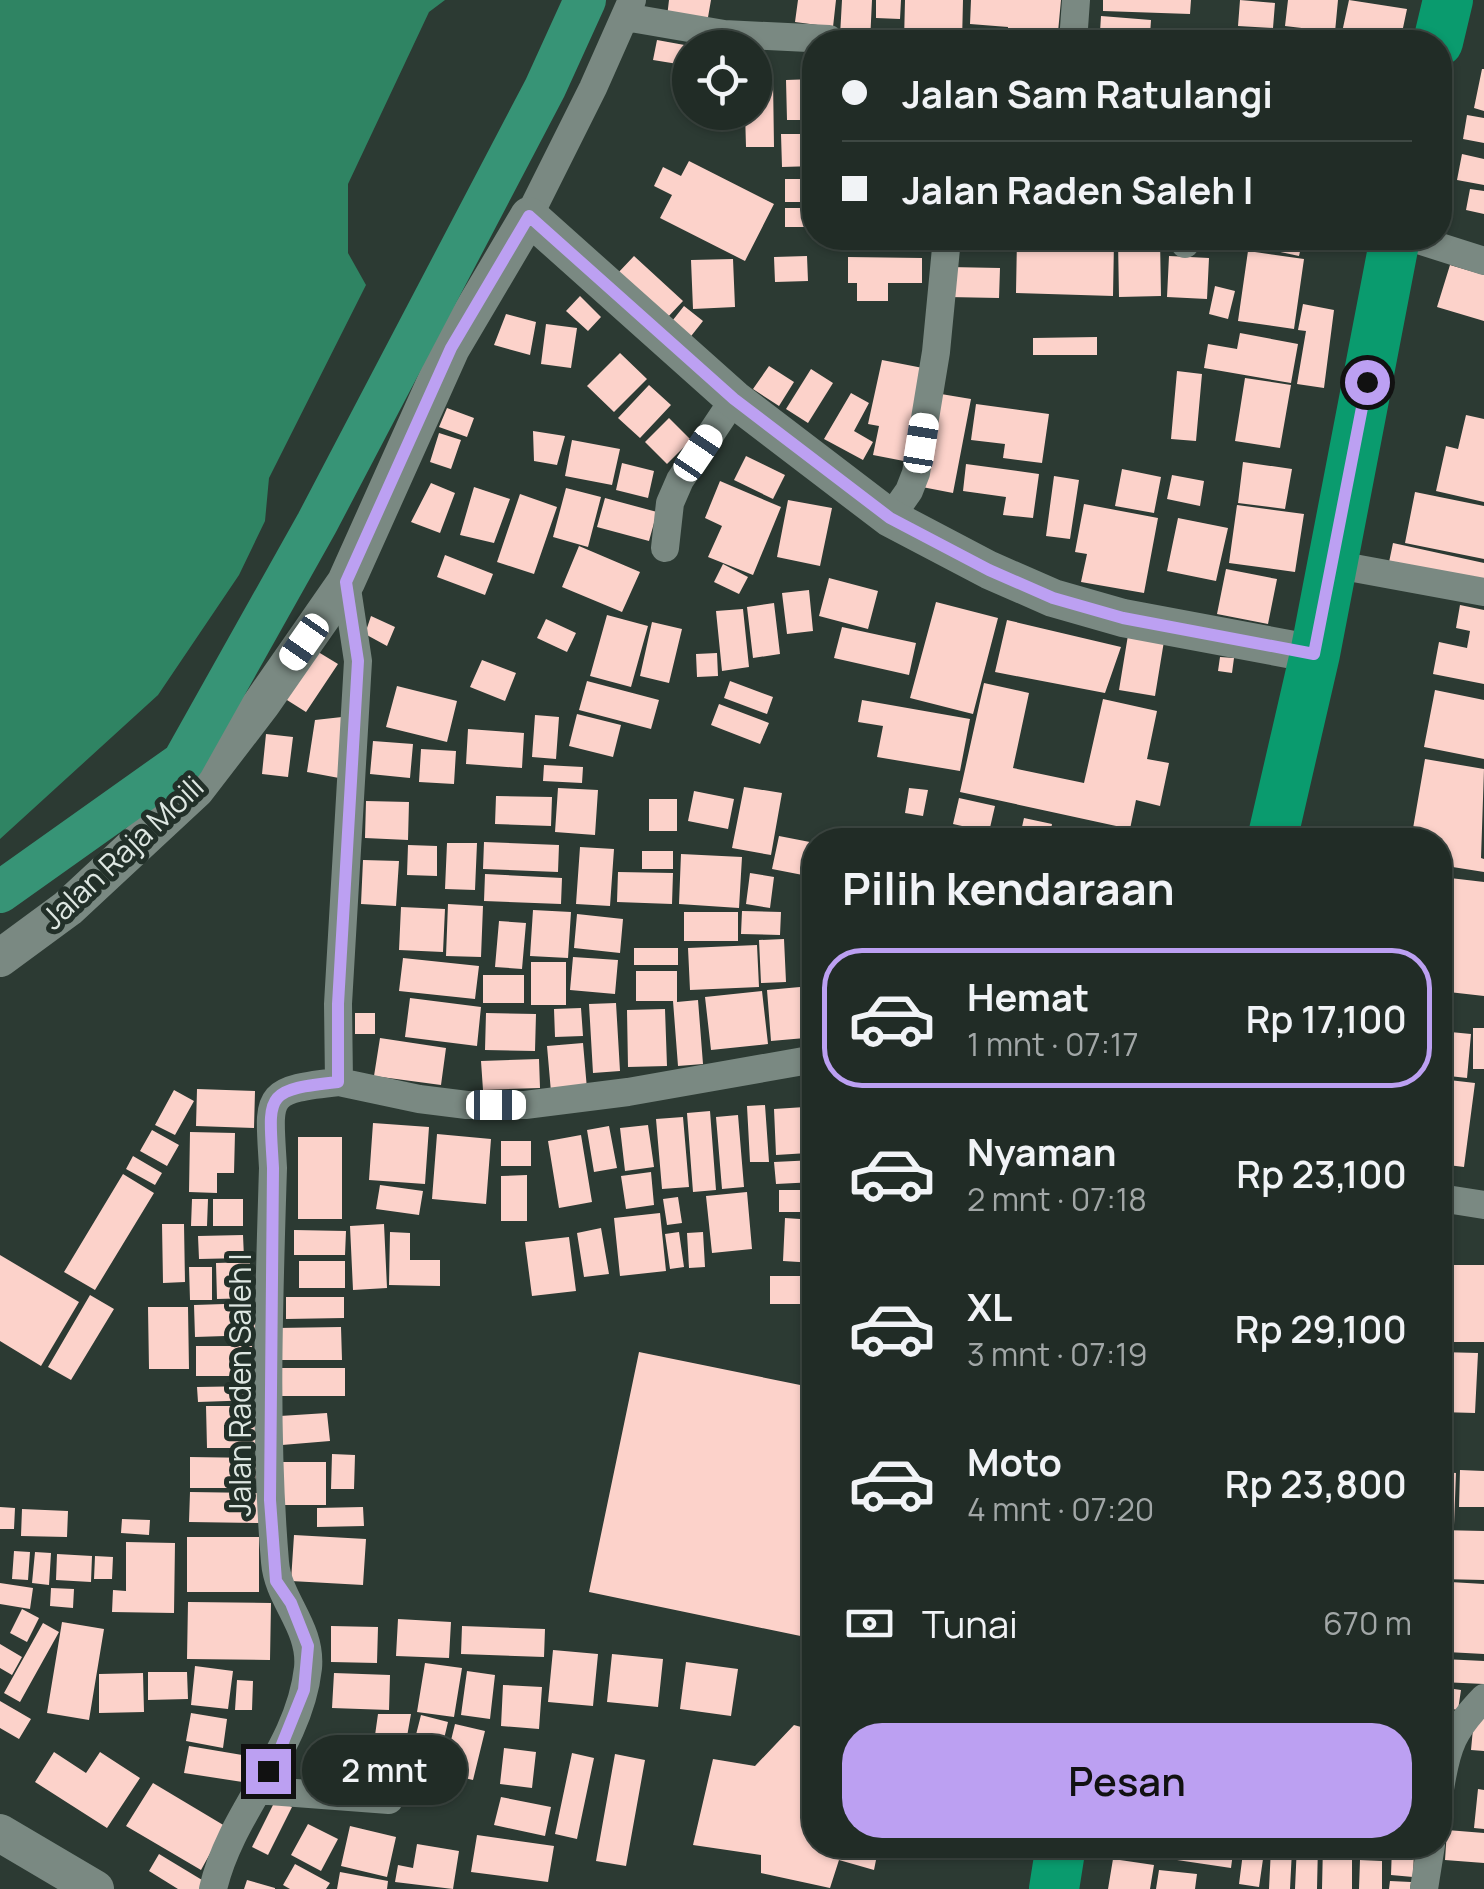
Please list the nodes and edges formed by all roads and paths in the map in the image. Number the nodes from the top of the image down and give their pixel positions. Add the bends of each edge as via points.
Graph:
1 (585, 0) edge
2 (1076, 0) edge
3 (1448, 0) edge
4 (628, 8) edge
5 (1074, 30) edge
6 (1441, 30) edge
7 (802, 38) edge
8 (529, 216) junction
9 (947, 250) edge
10 (1393, 250) edge
11 (1450, 250) edge
12 (1484, 261) edge
13 (734, 399) junction
14 (890, 518) junction
15 (665, 548) dead end
16 (1332, 564) junction
17 (346, 582) junction
18 (1484, 592) edge
19 (1314, 654) junction
20 (1275, 828) edge
21 (0, 892) edge
22 (0, 958) edge
23 (802, 1061) edge
24 (338, 1082) junction
25 (1452, 1200) edge
26 (1484, 1206) edge
27 (1484, 1698) edge
28 (1452, 1738) edge
29 (256, 1790) junction
30 (389, 1800) dead end
31 (0, 1833) edge
32 (1060, 1858) edge
33 (1429, 1858) edge
34 (95, 1889) edge
35 (213, 1889) edge
36 (1054, 1889) edge
37 (1424, 1889) edge

1 - 21 main road via 317,523 183,762
2 - 5 street
3 - 6 highway
4 - 7 street via 724,34
4 - 8 street, Jalan Raja Moili
8 - 13 street
8 - 17 street, Jalan Raja Moili via 451,348
9 - 14 street via 916,473
10 - 16 highway
11 - 12 street
13 - 14 street
13 - 15 street via 680,480
14 - 19 street via 1053,598
16 - 18 street
16 - 19 highway
17 - 22 street, Jalan Raja Moili via 196,790 68,908
17 - 24 street via 358,661
19 - 20 highway
23 - 24 street, Jalan Raden Saleh I via 525,1105 419,1099
24 - 29 street, Jalan Raden Saleh I via 292,1087 280,1094 270,1116 270,1500 276,1581 308,1646 304,1690
25 - 26 street
27 - 28 street
29 - 30 street
29 - 35 street, Jalan Raden Saleh I via 219,1861
31 - 34 street
32 - 36 highway
33 - 37 street

